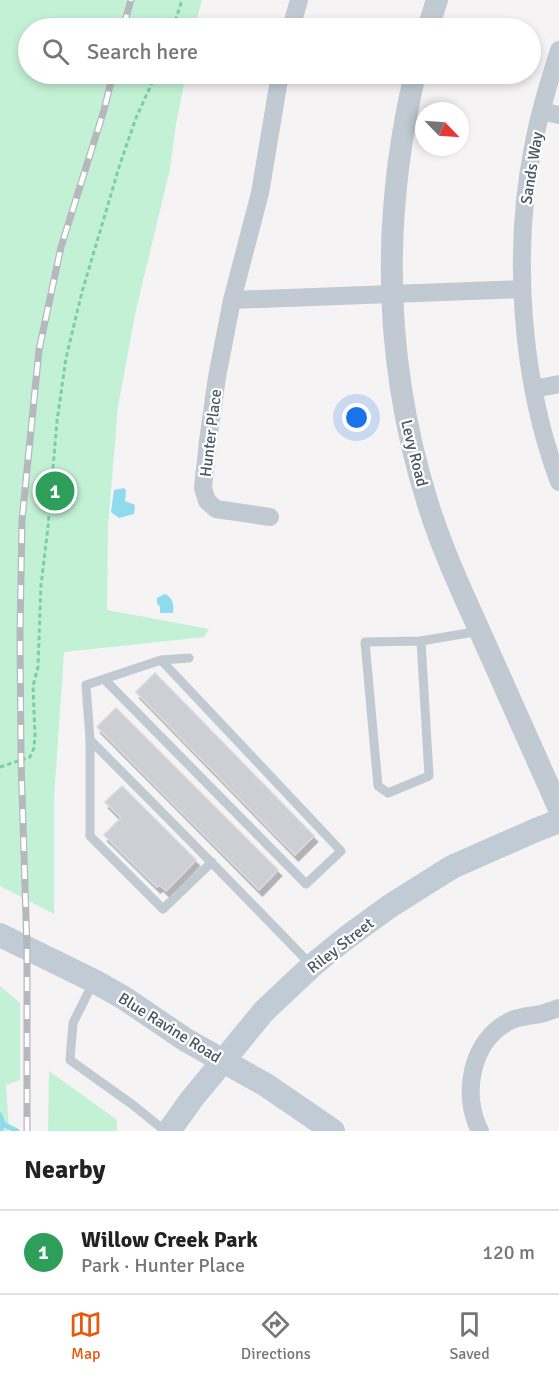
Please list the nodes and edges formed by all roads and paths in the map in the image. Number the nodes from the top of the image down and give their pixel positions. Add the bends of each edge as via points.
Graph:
1 (182, 0) edge
2 (299, 0) edge
3 (437, 0) edge
4 (176, 18) edge
5 (294, 18) edge
6 (431, 18) edge
7 (559, 50) edge
8 (151, 84) edge
9 (278, 84) edge
10 (413, 84) edge
11 (541, 111) junction
12 (559, 115) edge
13 (522, 289) junction
14 (392, 294) junction
15 (232, 300) junction
16 (559, 384) edge
17 (534, 388) junction
18 (559, 482) edge
19 (270, 517) dead end
20 (480, 631) junction
21 (421, 641) junction
22 (189, 658) dead end
23 (161, 660) junction
24 (104, 679) junction
25 (90, 740) junction
26 (0, 767) edge
27 (559, 809) edge
28 (559, 821) edge
29 (212, 862) junction
30 (3, 937) edge
31 (312, 966) junction
32 (94, 981) junction
33 (559, 1008) edge
34 (223, 1061) junction
35 (167, 1131) edge
36 (333, 1131) edge
37 (480, 1131) edge

1 - 4 path
2 - 5 street
3 - 6 street
7 - 11 street, Sands Way
8 - 26 path via 120,165 66,358 41,585 38,667 33,686 34,748 30,757
9 - 15 street, Hunter Place via 260,193
10 - 14 street, Levy Road via 397,166
11 - 12 street
11 - 13 street, Sands Way via 526,194
13 - 14 street
13 - 17 street, Sands Way
14 - 15 street
14 - 20 street, Levy Road via 402,398 413,452 447,556
15 - 19 street, Hunter Place via 203,488 207,501 216,509
16 - 17 street
17 - 18 street, Sands Way
20 - 21 lane
20 - 27 street, Levy Road
21 - 21 lane via 429,776 388,793 378,786 365,642
22 - 23 lane
23 - 24 lane
23 - 24 lane via 341,850 306,884
24 - 25 lane via 86,685
25 - 29 lane
25 - 29 lane via 90,836 163,909
28 - 31 main road, Riley Street via 452,867 390,906
29 - 31 lane
30 - 32 main road, Blue Ravine Road
31 - 34 main road, Riley Street via 264,1011
32 - 34 main road, Blue Ravine Road
32 - 35 lane via 73,1023 70,1060
33 - 37 street via 528,1015 498,1028 481,1048 471,1078 471,1104
34 - 35 main road, Riley Street
34 - 36 main road, Blue Ravine Road

